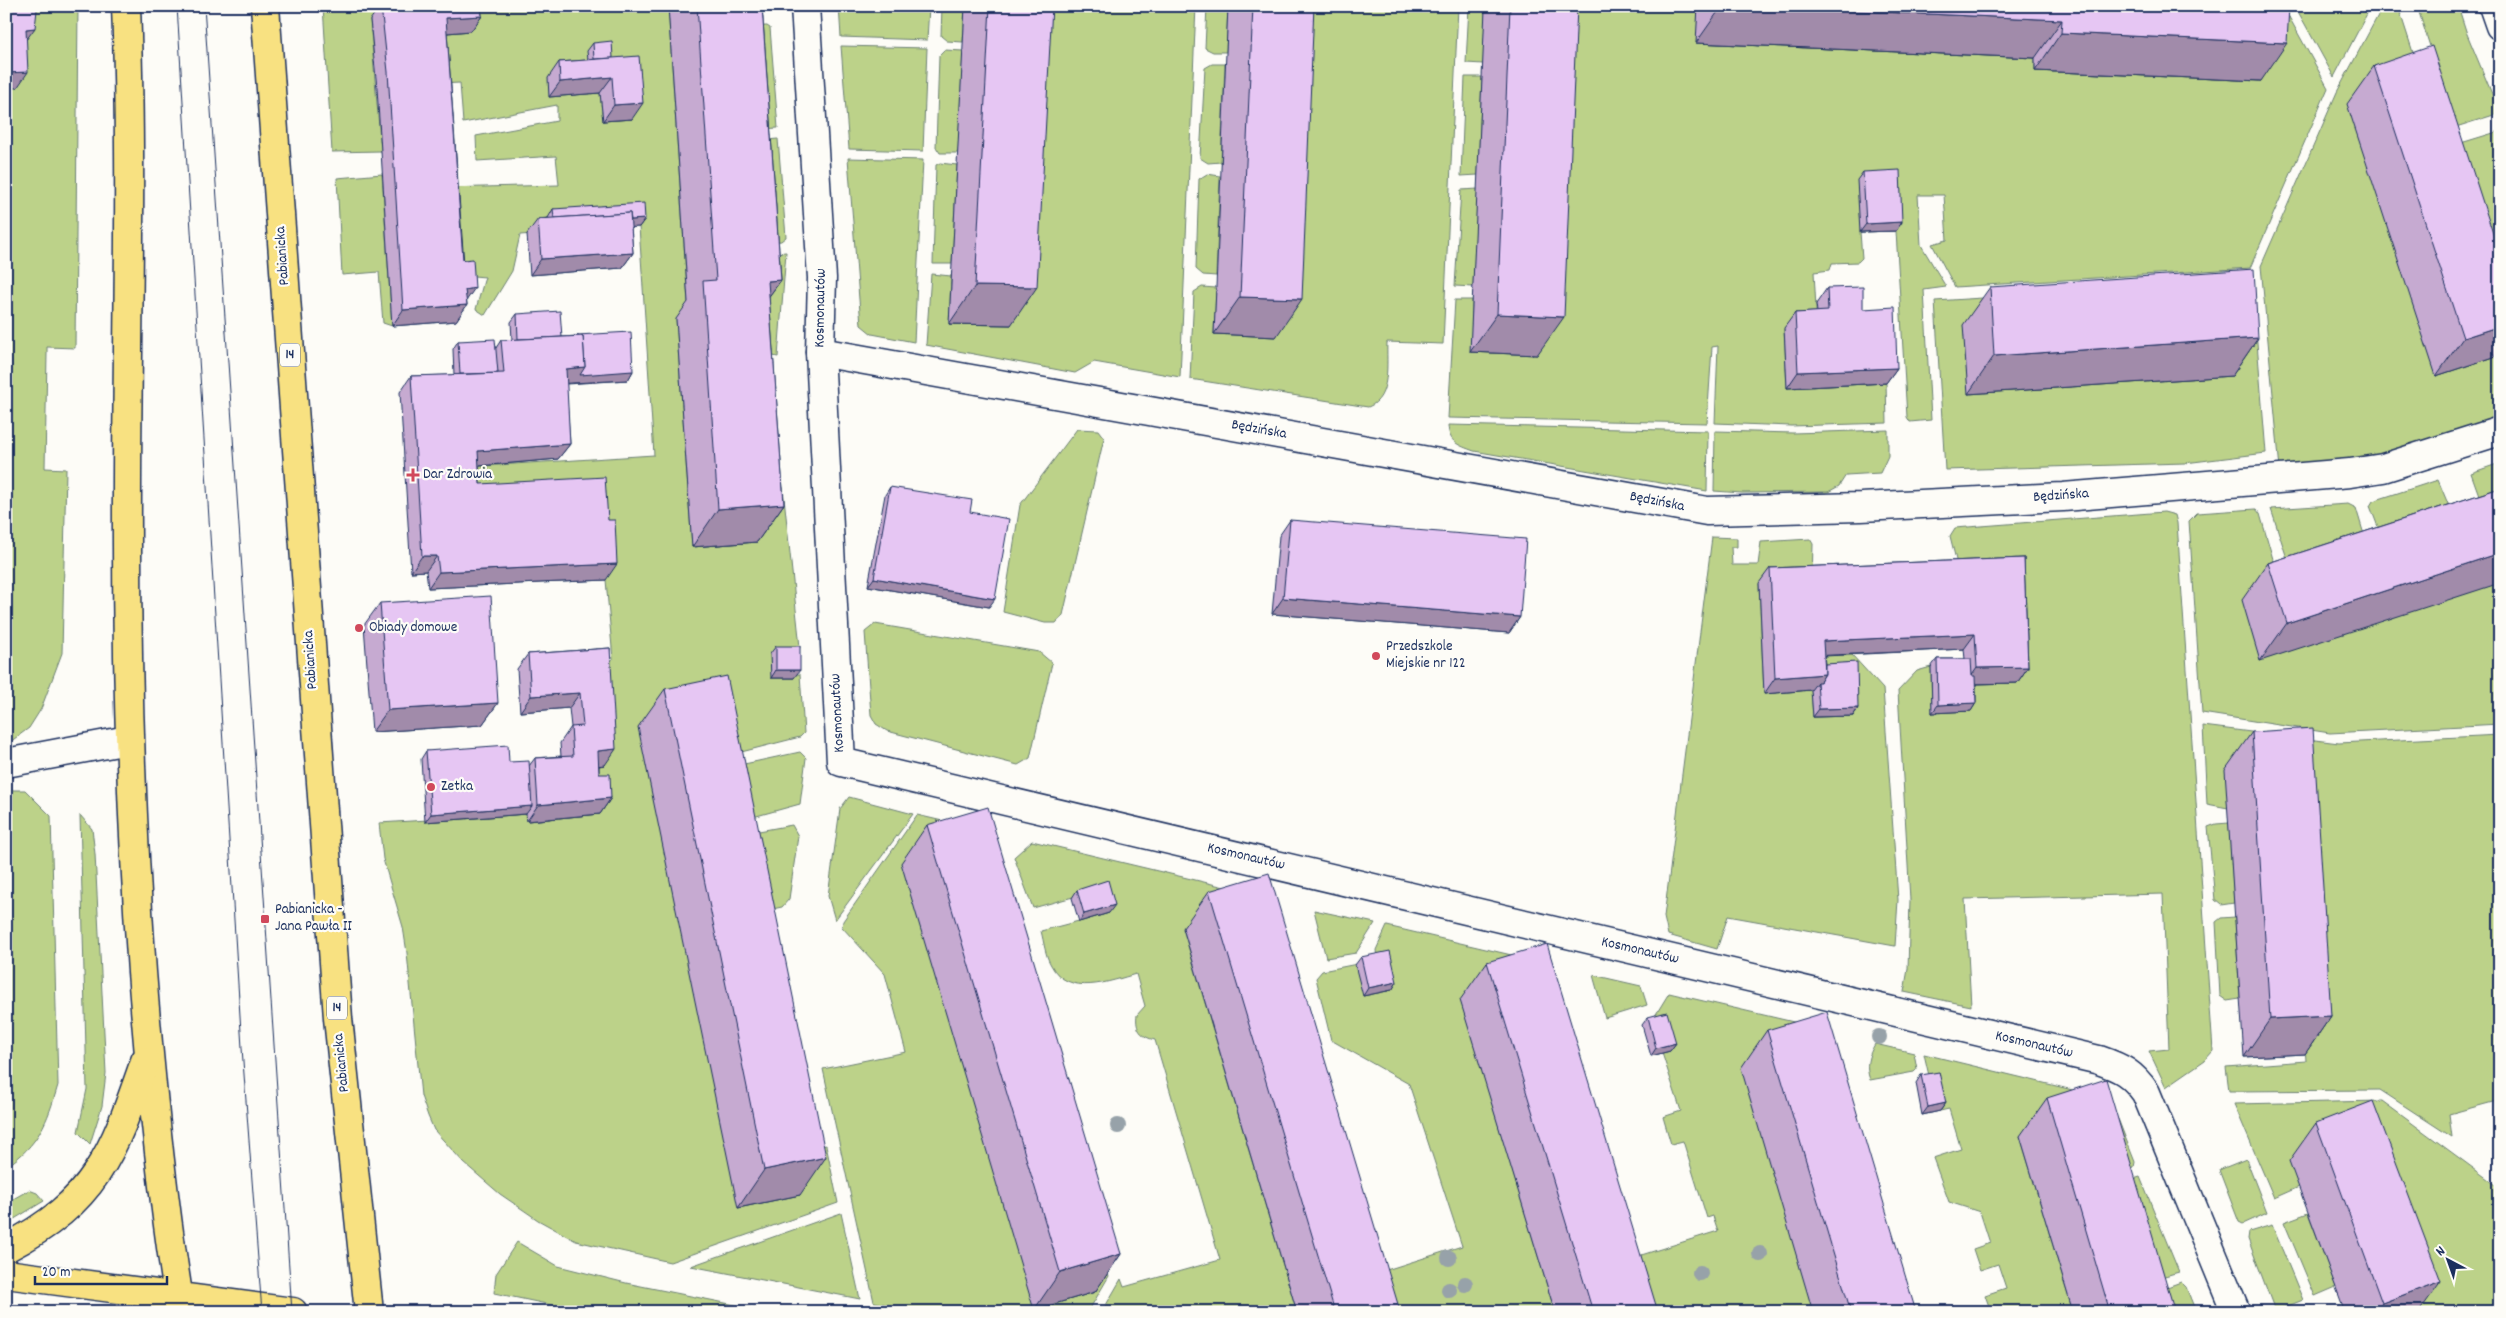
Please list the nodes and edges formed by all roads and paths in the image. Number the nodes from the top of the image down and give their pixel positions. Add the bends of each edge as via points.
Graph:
1 (126, 6) edge
2 (265, 6) edge
3 (805, 6) edge
4 (2493, 6) edge
5 (2500, 26) edge
6 (820, 352) junction
7 (2500, 431) edge
8 (128, 740) junction
9 (6, 764) edge
10 (148, 1053) junction
11 (6, 1248) edge
12 (6, 1274) edge
13 (180, 1304) edge
14 (293, 1312) edge
15 (369, 1312) edge
16 (2236, 1312) edge

1 - 8 main road via 130,89
2 - 15 main road, Pabianicka / 14 via 338,1018
3 - 6 street, Kosmonautów via 822,278
4 - 5 street
6 - 7 street, Będzińska via 1707,511 2063,497 2350,473 2383,468
6 - 16 street, Kosmonautów via 841,762 2099,1060 2123,1069 2146,1093
8 - 9 street
8 - 10 main road
10 - 11 main road via 126,1117 96,1177 60,1215
10 - 13 main road
12 - 13 main road
13 - 14 main road

